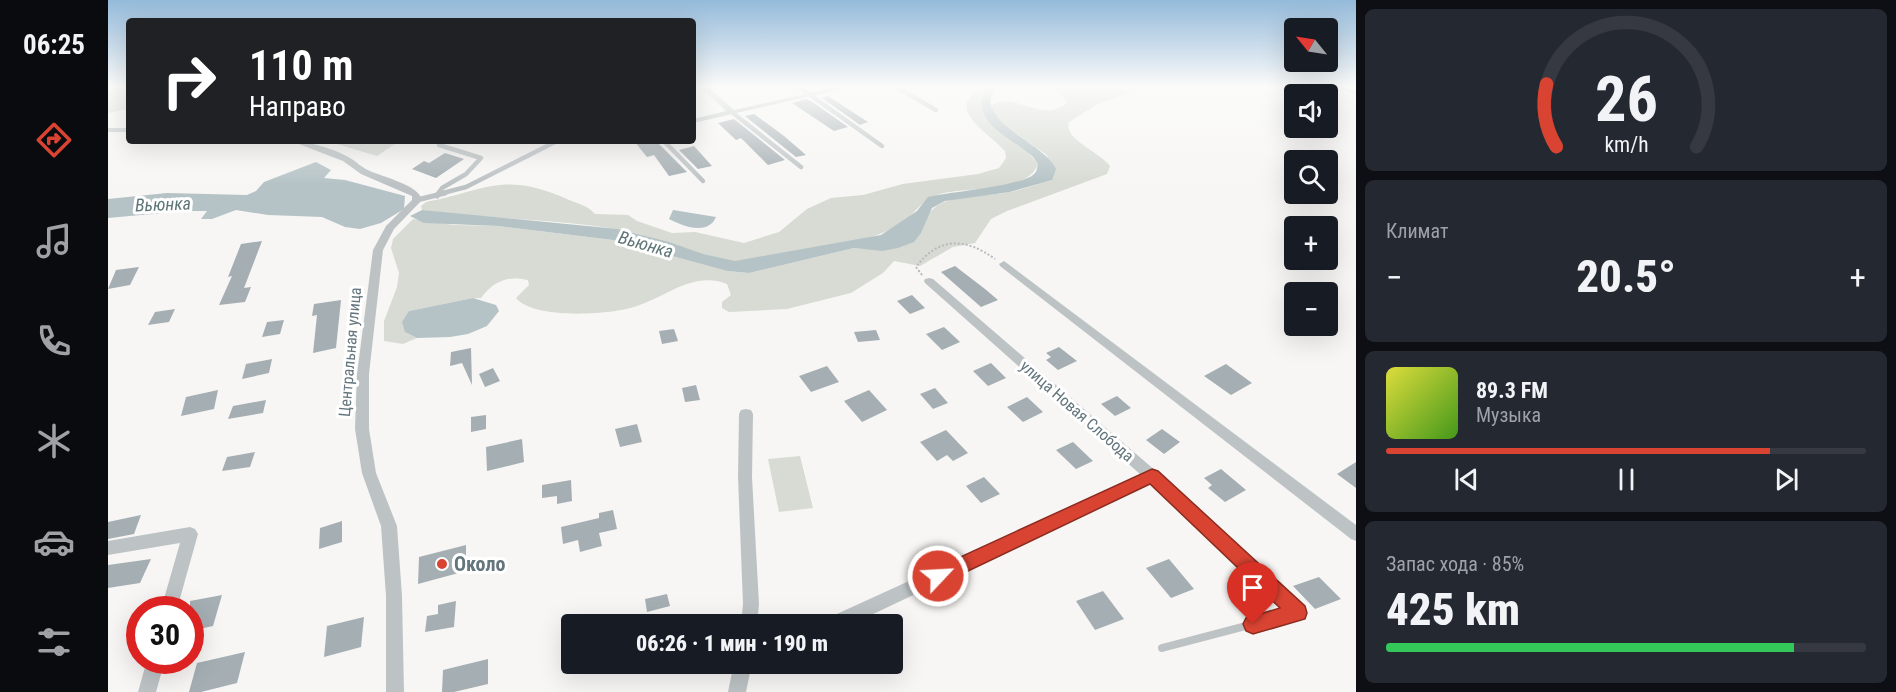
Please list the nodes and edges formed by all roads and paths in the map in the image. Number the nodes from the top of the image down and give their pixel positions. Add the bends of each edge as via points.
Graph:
1 (741, 119) edge
2 (844, 119) edge
3 (108, 130) edge
4 (126, 130) edge
5 (303, 144) edge
6 (551, 144) edge
7 (667, 144) edge
8 (440, 145) dead end
9 (882, 146) dead end
10 (801, 167) dead end
11 (703, 181) dead end
12 (437, 196) junction
13 (416, 202) junction
14 (1004, 264) joint
15 (929, 281) joint
16 (746, 414) dead end
17 (1152, 476) junction
18 (1356, 534) edge
19 (108, 548) edge
20 (173, 596) edge
21 (1298, 613) joint
22 (750, 614) edge
23 (855, 614) edge
24 (1162, 648) dead end
25 (152, 674) edge
26 (741, 674) edge
27 (147, 692) edge
28 (395, 692) edge
29 (737, 692) edge

1 - 10 lane
2 - 9 lane
3 - 4 street
5 - 13 street via 409,190 416,195
6 - 12 lane via 490,177
7 - 11 lane
8 - 12 lane via 481,158 466,174 441,188
12 - 13 lane
13 - 28 street, Центральная улица via 390,228 378,250 363,374 362,429 369,473 389,526
14 - 15 path via 975,246 952,243 920,260 916,267
14 - 18 street
15 - 17 street, улица Новая Слобода
16 - 22 street
17 - 21 street
17 - 23 street, улица Новая Слобода
19 - 20 street via 190,534
21 - 24 lane
25 - 27 street
26 - 29 street

